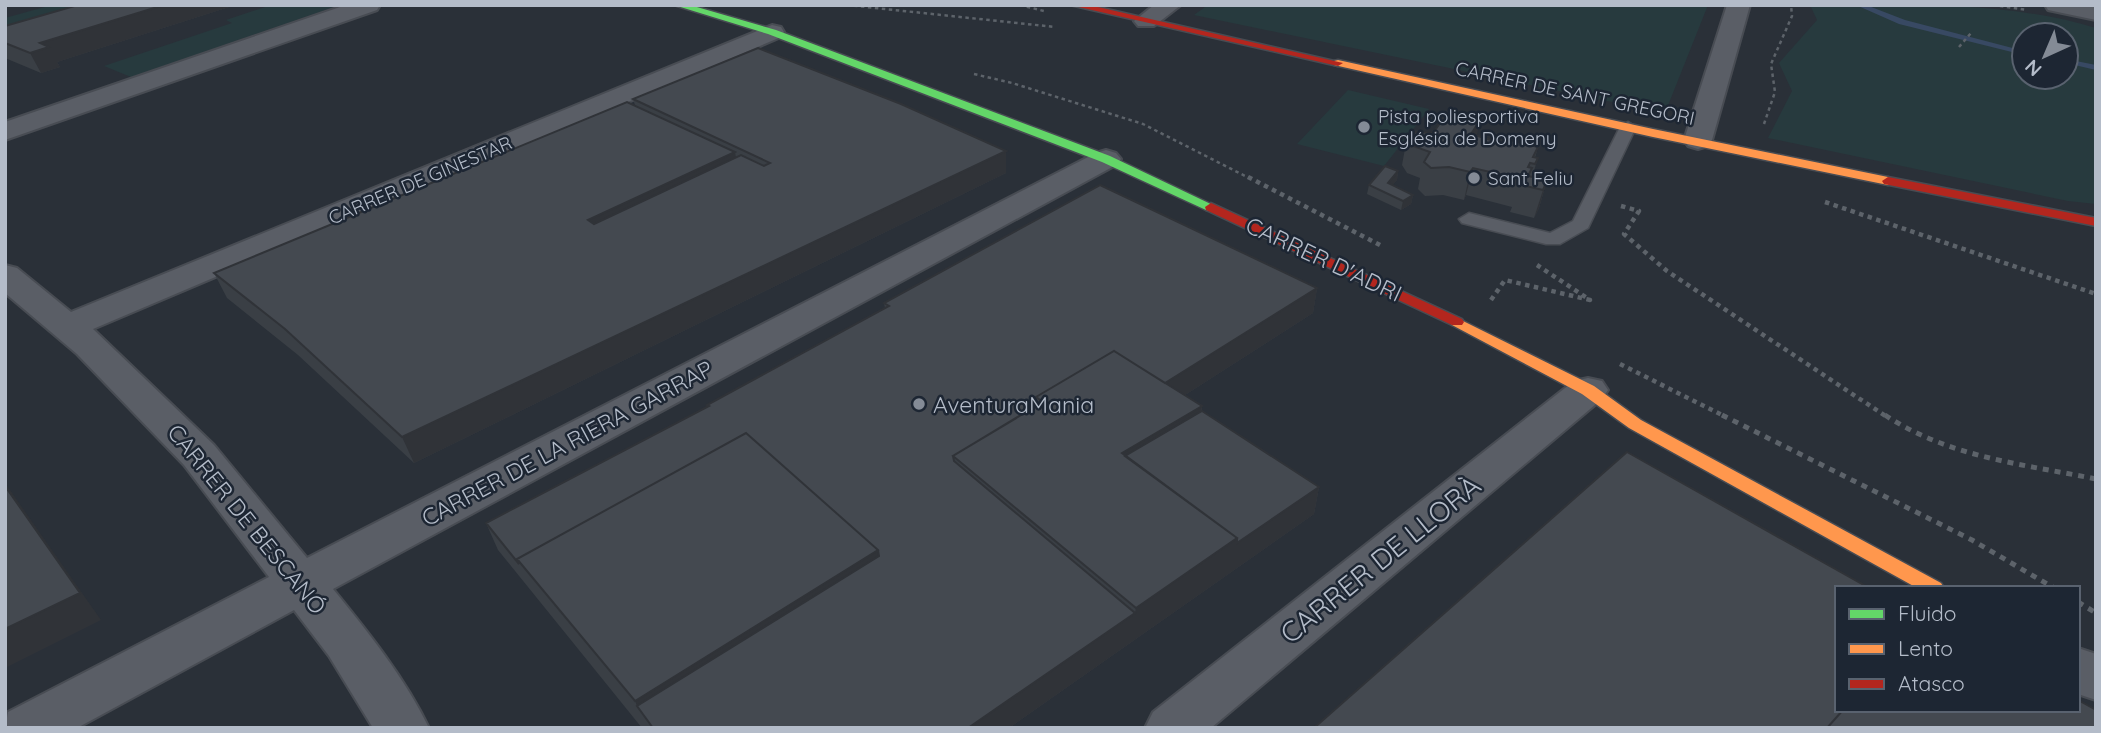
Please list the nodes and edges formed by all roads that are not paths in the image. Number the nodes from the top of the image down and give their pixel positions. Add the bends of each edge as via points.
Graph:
1 (369, 5) edge
2 (679, 5) edge
3 (1075, 5) edge
4 (1170, 5) edge
5 (1739, 5) edge
6 (2056, 5) edge
7 (2088, 5) edge
8 (2096, 6) edge
9 (2096, 13) edge
10 (1146, 21) junction
11 (772, 32) junction
12 (1628, 127) junction
13 (5, 132) edge
14 (1698, 141) junction
15 (1106, 159) junction
16 (2067, 218) junction
17 (1469, 219) dead end
18 (2096, 222) edge
19 (2096, 227) edge
20 (5, 275) edge
21 (68, 327) junction
22 (1588, 390) junction
23 (299, 585) junction
24 (1930, 586) edge
25 (2080, 670) edge
26 (2096, 679) edge
27 (27, 728) edge
28 (402, 728) edge
29 (1171, 728) edge

1 - 13 street
2 - 11 street, CARRER D'ADRI
3 - 10 street, CARRER DE SANT GREGORI
4 - 10 street
5 - 14 street
6 - 9 street
7 - 8 street
10 - 12 street, CARRER DE SANT GREGORI
11 - 15 street, CARRER D'ADRI
11 - 21 street, CARRER DE GINESTAR
12 - 14 street, CARRER DE SANT GREGORI
12 - 17 lane via 1581,224 1553,240
14 - 16 street, CARRER DE SANT GREGORI
15 - 22 street, CARRER D'ADRI via 1416,302
15 - 23 street, CARRER DE LA RIERA GARRAP
16 - 18 street, CARRER DE SANT GREGORI
16 - 19 street, CARRER DE SANT GREGORI
20 - 21 street, CARRER DE BESCANÓ
21 - 23 street, CARRER DE BESCANÓ via 199,454
22 - 24 street, CARRER D'ADRI via 1634,424
22 - 29 street, CARRER DE LLORÀ
23 - 27 street, CARRER DE LA RIERA GARRAP
23 - 28 street, CARRER DE BESCANÓ via 347,642
25 - 26 street

